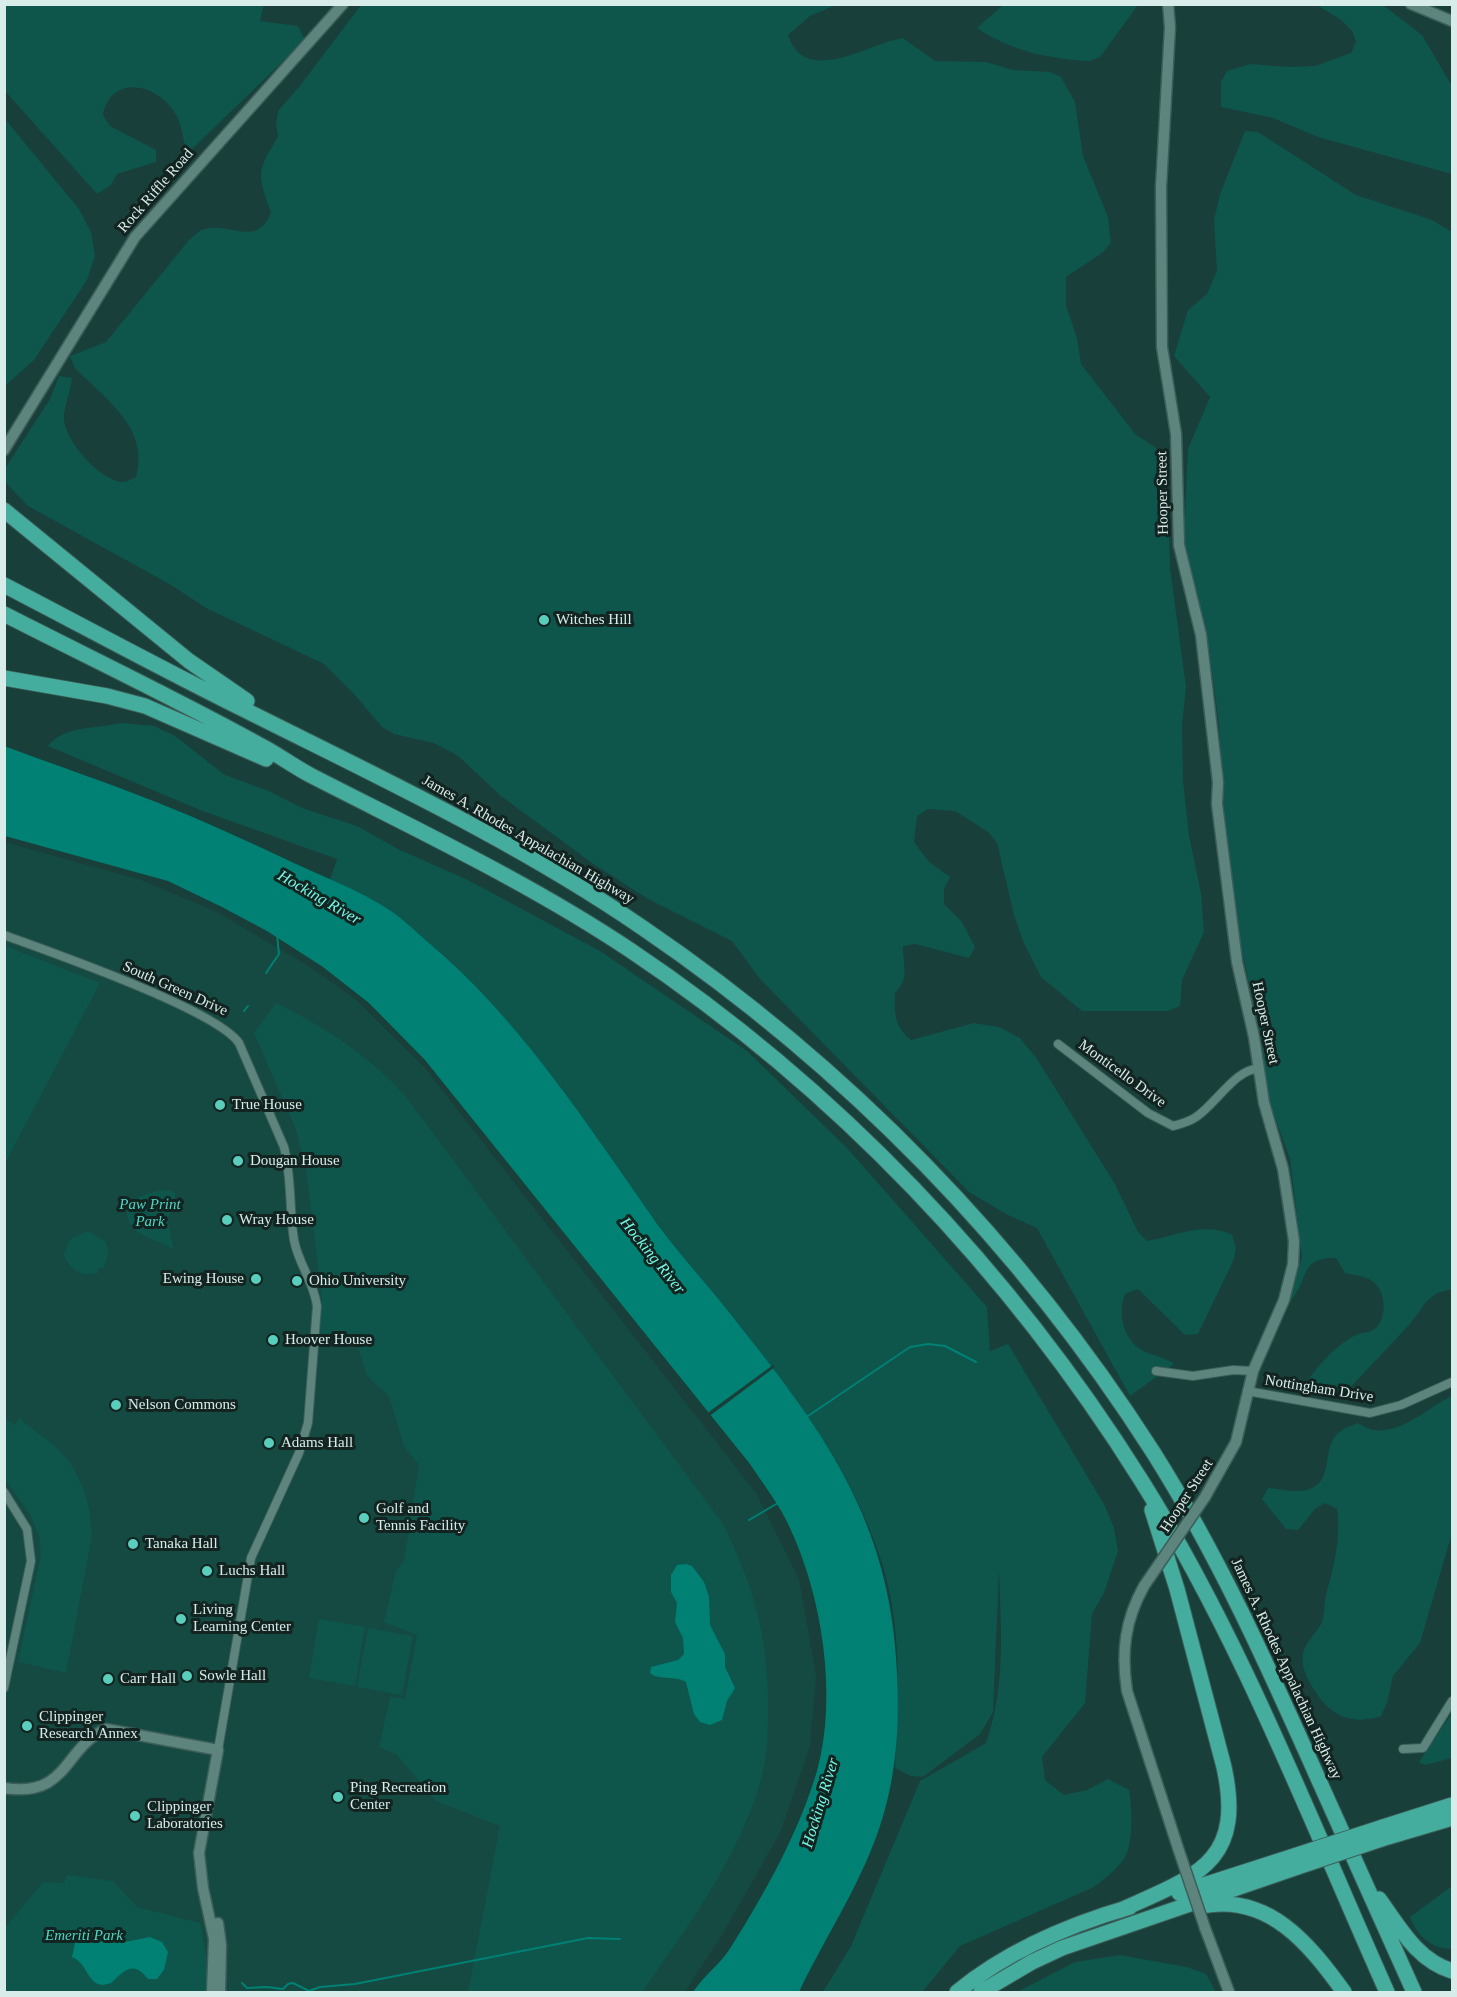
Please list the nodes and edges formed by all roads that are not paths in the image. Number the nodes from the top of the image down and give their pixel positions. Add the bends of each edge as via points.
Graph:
1 (343, 4) edge
2 (1168, 4) edge
3 (1411, 4) edge
4 (1452, 21) edge
5 (4, 450) edge
6 (4, 510) edge
7 (4, 585) edge
8 (4, 614) edge
9 (4, 678) edge
10 (286, 729) junction
11 (304, 772) junction
12 (4, 935) edge
13 (1058, 1044) dead end
14 (1259, 1069) junction
15 (1156, 1371) dead end
16 (1253, 1371) junction
17 (1452, 1382) edge
18 (1247, 1391) junction
19 (1143, 1483) junction
20 (4, 1492) edge
21 (4, 1688) edge
22 (1452, 1701) edge
23 (1403, 1749) dead end
24 (218, 1750) junction
25 (4, 1788) edge
26 (1452, 1805) edge
27 (1452, 1818) edge
28 (1386, 1832) junction
29 (1296, 1862) junction
30 (1360, 1872) junction
31 (206, 1899) junction
32 (1121, 1910) junction
33 (1163, 1913) junction
34 (1452, 1971) edge
35 (212, 1992) edge
36 (220, 1992) edge
37 (957, 1992) edge
38 (981, 1992) edge
39 (1229, 1992) edge
40 (1344, 1992) edge
41 (1387, 1992) edge
42 (1414, 1992) edge

1 - 5 street, Rock Riffle Road via 135,237
2 - 14 street, Hooper Street via 1161,187 1162,347 1176,434 1179,545 1201,635 1226,882 1237,962
3 - 4 street
6 - 10 highway via 189,662
7 - 10 highway, James A. Rhodes Appalachian Highway
8 - 11 highway via 267,749
9 - 11 highway via 146,706
10 - 30 highway, James A. Rhodes Appalachian Highway via 548,868 641,927 816,1061 952,1190 1067,1329 1178,1495 1251,1629
11 - 19 highway via 530,887 692,993 797,1077 905,1179 992,1275 1066,1369
12 - 24 street, South Green Drive via 153,994 227,1029 239,1043 284,1147 294,1241 317,1306 311,1406 299,1453 251,1558
13 - 14 street, Monticello Drive via 1148,1113 1173,1126 1195,1118 1239,1076 1251,1068
14 - 16 street, Hooper Street via 1264,1103 1283,1169 1294,1241 1284,1300
15 - 16 street via 1193,1376
16 - 18 street, Hooper Street
17 - 18 street, Nottingham Drive via 1401,1405 1371,1413
18 - 39 street, Hooper Street, bridge via 1236,1442 1205,1497 1144,1586 1125,1635 1127,1690
19 - 32 highway via 1185,1618 1224,1767 1230,1806 1225,1836 1207,1864 1182,1882
19 - 41 highway via 1190,1563 1232,1647
20 - 21 street via 23,1521 31,1550
22 - 23 street via 1423,1748
24 - 25 street via 106,1730 93,1737 49,1783 20,1791
24 - 31 street, South Green Drive via 200,1843 199,1862
26 - 28 highway
27 - 28 highway
28 - 29 highway, bridge
29 - 32 highway
29 - 33 highway
30 - 34 highway via 1419,1952
30 - 42 highway, James A. Rhodes Appalachian Highway
31 - 35 street, South Green Drive via 214,1939
31 - 36 street, South Green Drive via 221,1938
32 - 37 highway via 1027,1946
33 - 38 highway via 1062,1948
33 - 40 highway via 1222,1903 1264,1912 1293,1930

